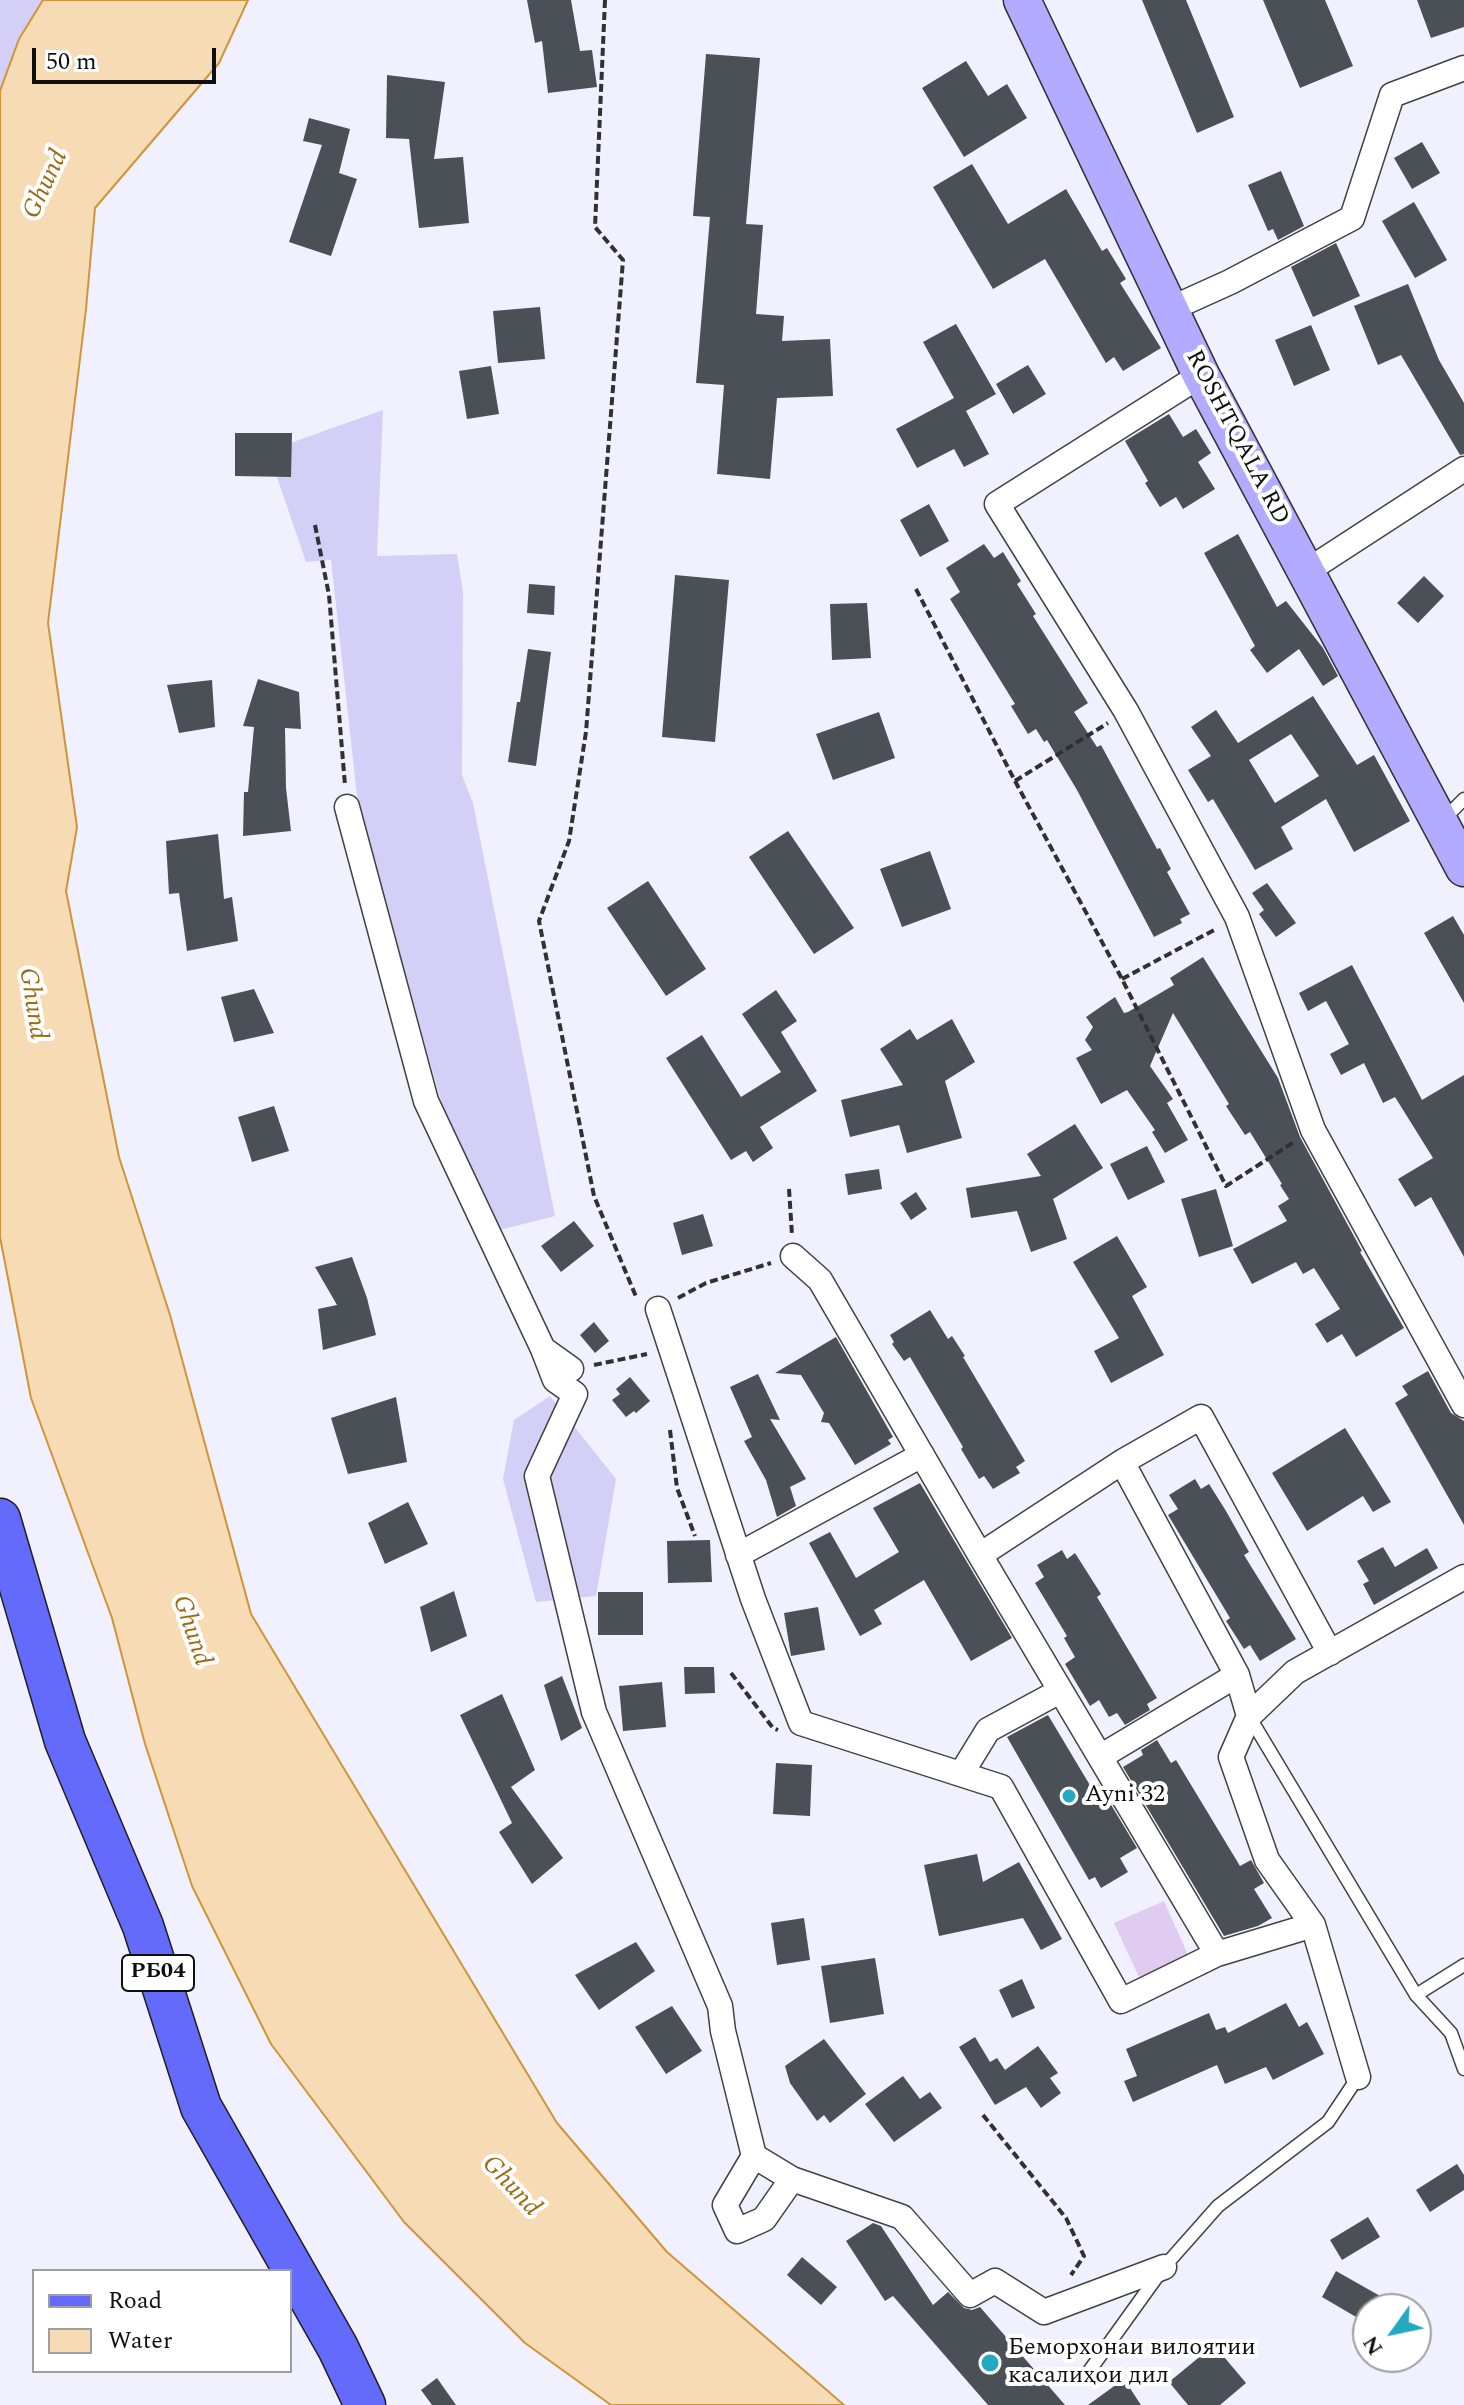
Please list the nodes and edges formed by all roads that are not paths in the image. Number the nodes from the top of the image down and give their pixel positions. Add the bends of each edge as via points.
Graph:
1 (1022, 0) edge
2 (1464, 68) edge
3 (1168, 310) junction
4 (1201, 375) junction
5 (1464, 469) edge
6 (1307, 571) junction
7 (347, 807) road end
8 (1452, 811) edge
9 (1464, 868) edge
10 (793, 1256) road end
11 (648, 1306) road end
12 (543, 1349) junction
13 (571, 1369) road end
14 (1464, 1405) edge
15 (922, 1455) junction
16 (1122, 1462) junction
17 (0, 1519) edge
18 (738, 1555) junction
19 (980, 1555) junction
20 (1464, 1577) edge
21 (1330, 1653) junction
22 (1237, 1675) junction
23 (1060, 1691) junction
24 (1249, 1716) junction
25 (1100, 1757) junction
26 (961, 1774) junction
27 (1313, 1925) junction
28 (1217, 1954) junction
29 (1464, 1965) edge
30 (1416, 1995) junction
31 (1464, 2069) edge
32 (1358, 2077) joint
33 (754, 2156) junction
34 (792, 2179) junction
35 (1164, 2267) junction
36 (1090, 2370) dead end
37 (365, 2405) edge

1 - 3 main road, ROSHTQALA RD
2 - 3 street via 1392,95 1352,218
3 - 4 main road, ROSHTQALA RD
4 - 6 main road, ROSHTQALA RD
4 - 14 street via 997,504 1126,711 1237,917 1313,1130
5 - 6 street
6 - 8 main road, ROSHTQALA RD
7 - 12 street via 426,1101
8 - 9 main road, ROSHTQALA RD
10 - 15 street via 820,1280
11 - 18 street
12 - 13 street
12 - 33 street via 555,1380 575,1394 537,1476 594,1712 720,2006
15 - 18 street
15 - 19 street
16 - 19 street
16 - 21 street via 1201,1417
16 - 22 street
17 - 37 main road, РБ04 via 65,1741 143,1926 201,2107
18 - 26 street via 801,1723
19 - 23 street
20 - 21 street
21 - 24 street via 1295,1672
22 - 24 street
22 - 25 street
23 - 25 street
23 - 26 street via 988,1730
24 - 27 street via 1231,1757 1267,1860
24 - 30 lane
25 - 28 street
26 - 28 street via 1001,1787 1121,2001
27 - 28 street
27 - 32 street
29 - 30 lane
30 - 31 lane via 1451,2033
32 - 35 lane via 1328,2122 1218,2206
33 - 34 street
33 - 34 street via 725,2205 737,2231 764,2219
34 - 35 street via 902,2217 970,2295 995,2281 1044,2312
35 - 36 lane

